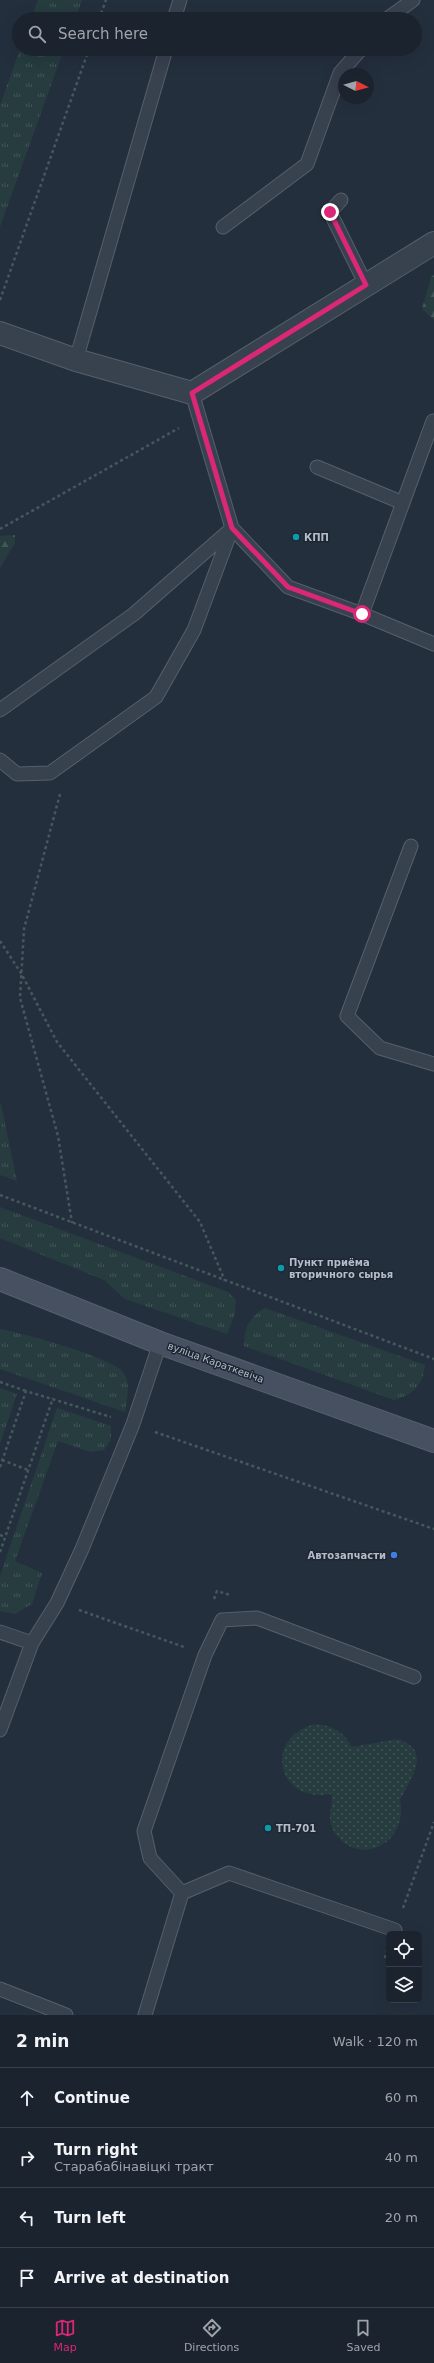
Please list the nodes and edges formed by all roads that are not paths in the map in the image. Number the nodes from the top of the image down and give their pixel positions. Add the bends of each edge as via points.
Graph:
1 (180, 0) edge
2 (413, 0) edge
3 (176, 12) edge
4 (397, 12) edge
5 (164, 56) edge
6 (355, 56) edge
7 (340, 200) dead end
8 (223, 227) dead end
9 (434, 243) edge
10 (366, 285) junction
11 (0, 333) edge
12 (76, 360) junction
13 (192, 393) junction
14 (433, 421) dead end
15 (317, 466) dead end
16 (403, 503) junction
17 (232, 528) junction
18 (362, 614) junction
19 (434, 644) edge
20 (0, 710) edge
21 (0, 760) edge
22 (410, 846) dead end
23 (434, 1064) edge
24 (0, 1279) edge
25 (160, 1343) junction
26 (434, 1441) edge
27 (0, 1632) edge
28 (32, 1643) junction
29 (414, 1677) dead end
30 (0, 1730) edge
31 (182, 1893) junction
32 (395, 1930) road end
33 (0, 1989) edge
34 (66, 2015) edge
35 (145, 2015) edge

1 - 3 lane
2 - 4 lane
5 - 12 lane
6 - 8 lane via 340,73 307,164
7 - 10 lane via 330,212
9 - 10 street
10 - 13 street
11 - 12 street
12 - 13 street
13 - 17 lane
14 - 16 lane
15 - 16 lane
16 - 18 lane
17 - 18 lane via 288,587
17 - 20 lane via 134,614
17 - 21 lane via 194,630 156,697 50,773 17,774
18 - 19 lane
22 - 23 lane via 347,1016 380,1048
24 - 25 street, вуліца Караткевіча
25 - 26 street, вуліца Караткевіча
25 - 28 lane via 133,1424 82,1549 57,1603
27 - 28 lane
28 - 30 lane
29 - 31 lane via 257,1618 222,1620 205,1655 144,1831 150,1858
31 - 32 lane via 230,1873
31 - 35 lane
33 - 34 lane

